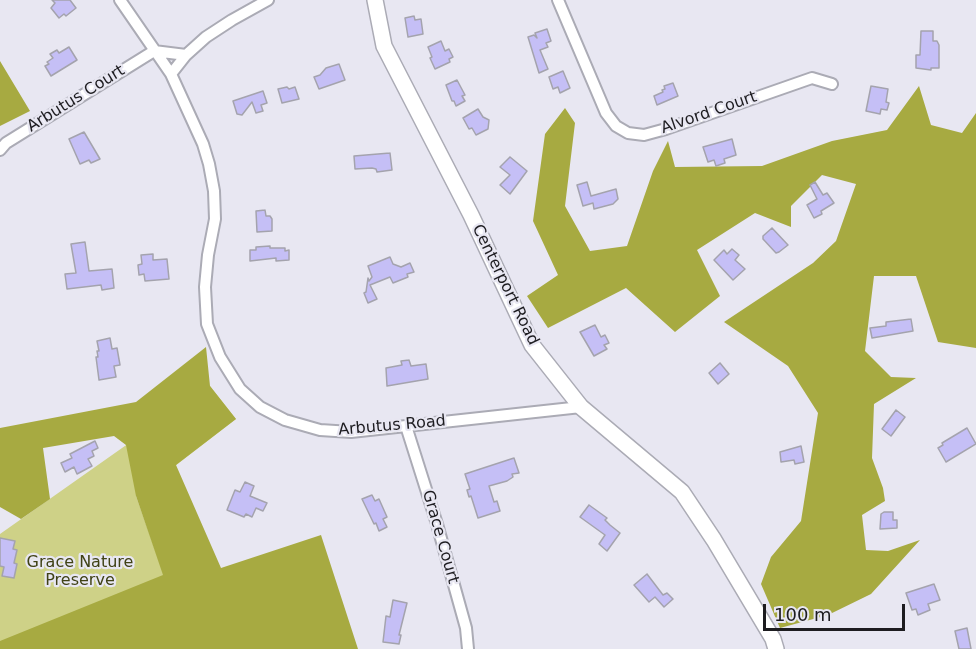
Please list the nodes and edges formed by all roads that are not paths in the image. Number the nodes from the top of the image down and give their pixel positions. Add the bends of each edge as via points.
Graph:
1 (120, 0) edge
2 (268, 0) edge
3 (375, 0) edge
4 (558, 0) edge
5 (154, 51) junction
6 (186, 55) junction
7 (171, 74) junction
8 (832, 84) dead end
9 (0, 150) edge
10 (581, 406) junction
11 (406, 426) junction
12 (468, 649) edge
13 (776, 649) edge

1 - 5 street, Arbutus Road
2 - 6 street via 206,37
3 - 10 main road, Centerport Road via 384,46 471,215 532,345
4 - 8 street, Alvord Court via 606,113 628,133 644,135 666,129 812,78
5 - 6 street
5 - 7 street, Arbutus Road
5 - 9 street, Arbutus Court
6 - 7 street
7 - 11 street, Arbutus Road via 203,144 214,191 215,219 205,287 207,324 220,357 240,389 260,407 285,420 320,430 351,432
10 - 11 street, Arbutus Road
10 - 13 main road, Centerport Road via 682,492
11 - 12 street, Grace Court via 466,628

